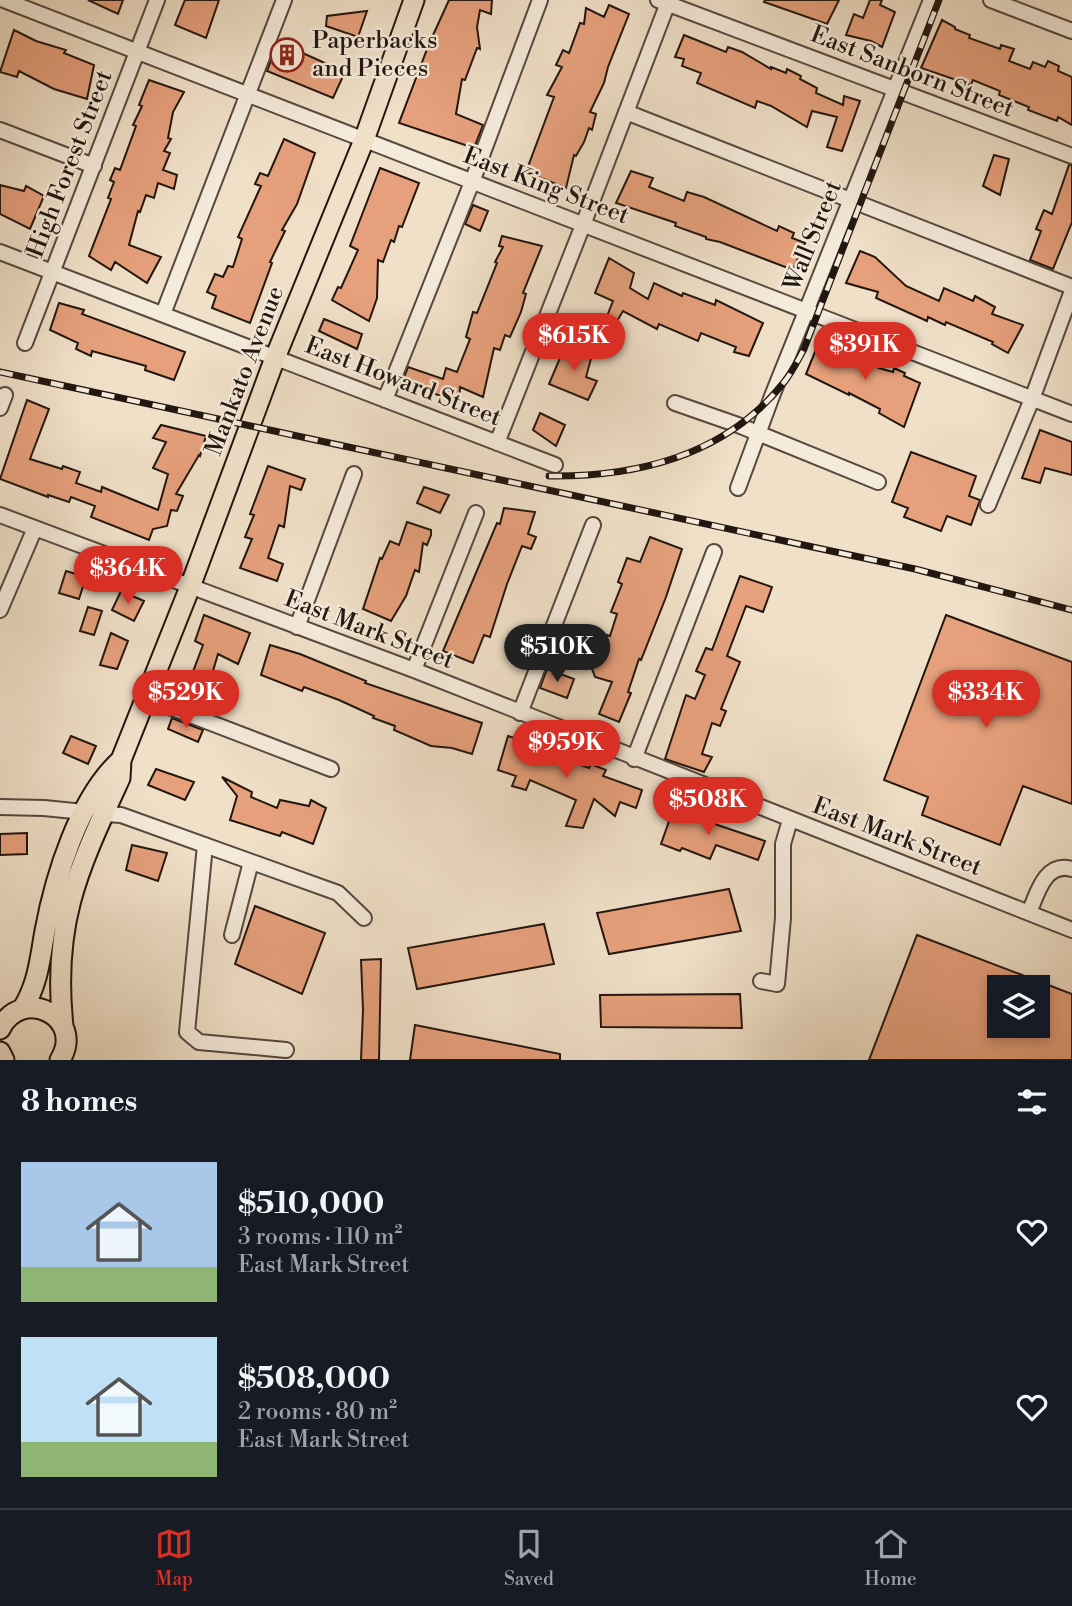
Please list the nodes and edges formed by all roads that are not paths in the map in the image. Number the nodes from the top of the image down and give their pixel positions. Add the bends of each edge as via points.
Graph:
1 (4, 0) edge
2 (157, 0) edge
3 (284, 0) edge
4 (414, 0) edge
5 (540, 0) edge
6 (931, 0) edge
7 (991, 0) edge
8 (665, 1) edge
9 (1072, 30) edge
10 (137, 52) junction
11 (896, 91) junction
12 (248, 95) junction
13 (626, 112) junction
14 (0, 130) edge
15 (364, 140) junction
16 (1072, 156) edge
17 (94, 166) junction
18 (472, 182) junction
19 (852, 201) junction
20 (583, 225) junction
21 (0, 252) edge
22 (52, 272) junction
23 (1072, 289) edge
24 (807, 312) junction
25 (163, 314) junction
26 (25, 343) dead end
27 (275, 358) junction
28 (1032, 399) junction
29 (385, 400) junction
30 (676, 403) dead end
31 (1072, 414) edge
32 (759, 433) junction
33 (497, 443) junction
34 (555, 465) dead end
35 (355, 474) dead end
36 (878, 482) dead end
37 (738, 488) dead end
38 (988, 505) dead end
39 (476, 513) dead end
40 (0, 515) edge
41 (593, 525) dead end
42 (35, 528) junction
43 (715, 552) dead end
44 (190, 587) junction
45 (0, 610) edge
46 (297, 627) junction
47 (414, 670) junction
48 (146, 698) junction
49 (520, 713) junction
50 (634, 759) junction
51 (331, 769) dead end
52 (0, 807) edge
53 (94, 813) junction
54 (790, 820) junction
55 (205, 845) junction
56 (251, 862) junction
57 (1072, 869) edge
58 (1029, 913) junction
59 (363, 918) dead end
60 (1072, 930) edge
61 (232, 935) dead end
62 (761, 981) dead end
63 (8, 1017) edge
64 (63, 1026) junction
65 (286, 1049) dead end
66 (0, 1052) edge
67 (4, 1060) edge
68 (60, 1060) edge

1 - 10 street, East King Street
2 - 10 street, High Forest Street
3 - 12 street
4 - 15 main road, Mankato Avenue
5 - 18 street
6 - 11 street, Wall Street
7 - 9 street
8 - 11 street, East Sanborn Street
8 - 13 street
10 - 12 street, East King Street
10 - 17 street, High Forest Street
11 - 16 street, East Sanborn Street
11 - 19 street, Wall Street
12 - 15 street, East King Street
12 - 25 street
13 - 19 street
13 - 20 street
14 - 17 street
15 - 18 street, East King Street
15 - 27 main road, Mankato Avenue
17 - 22 street, High Forest Street
18 - 20 street, East King Street
18 - 29 street
19 - 23 street
19 - 24 street, Wall Street
20 - 24 street, East King Street
20 - 33 street
21 - 22 street, East Howard Street
22 - 25 street, East Howard Street
22 - 26 street, High Forest Street
23 - 28 street
24 - 28 street, East King Street
24 - 32 street, Wall Street
25 - 27 street, East Howard Street
27 - 29 street, East Howard Street
27 - 44 main road, Mankato Avenue
28 - 31 street, East King Street
28 - 38 street
29 - 33 street, East Howard Street
30 - 32 street
32 - 36 street
32 - 37 street, Wall Street
33 - 34 street, East Howard Street
35 - 46 street
39 - 47 street
40 - 42 street, East Mark Street
41 - 49 street
42 - 44 street, East Mark Street
42 - 45 street
43 - 50 street
44 - 46 street, East Mark Street
44 - 48 main road, Mankato Avenue
46 - 47 street, East Mark Street
47 - 49 street, East Mark Street
48 - 51 street
48 - 53 main road, Mankato Avenue
49 - 50 street, East Mark Street
50 - 54 street, East Mark Street
52 - 53 street
53 - 55 street via 121,815
53 - 63 main road, Mankato Avenue via 60,873 37,979
53 - 64 main road, Mankato Avenue via 66,911 59,969
54 - 58 street, East Mark Street
54 - 62 street via 783,844 777,984
55 - 56 street
55 - 65 street via 187,1032 199,1042
56 - 59 street via 338,893
56 - 61 street
57 - 58 street via 1052,870
58 - 60 street, East Mark Street
63 - 64 main road, Mankato Avenue via 34,1007 47,1011
64 - 68 main road, Mankato Avenue via 67,1041
66 - 67 main road

